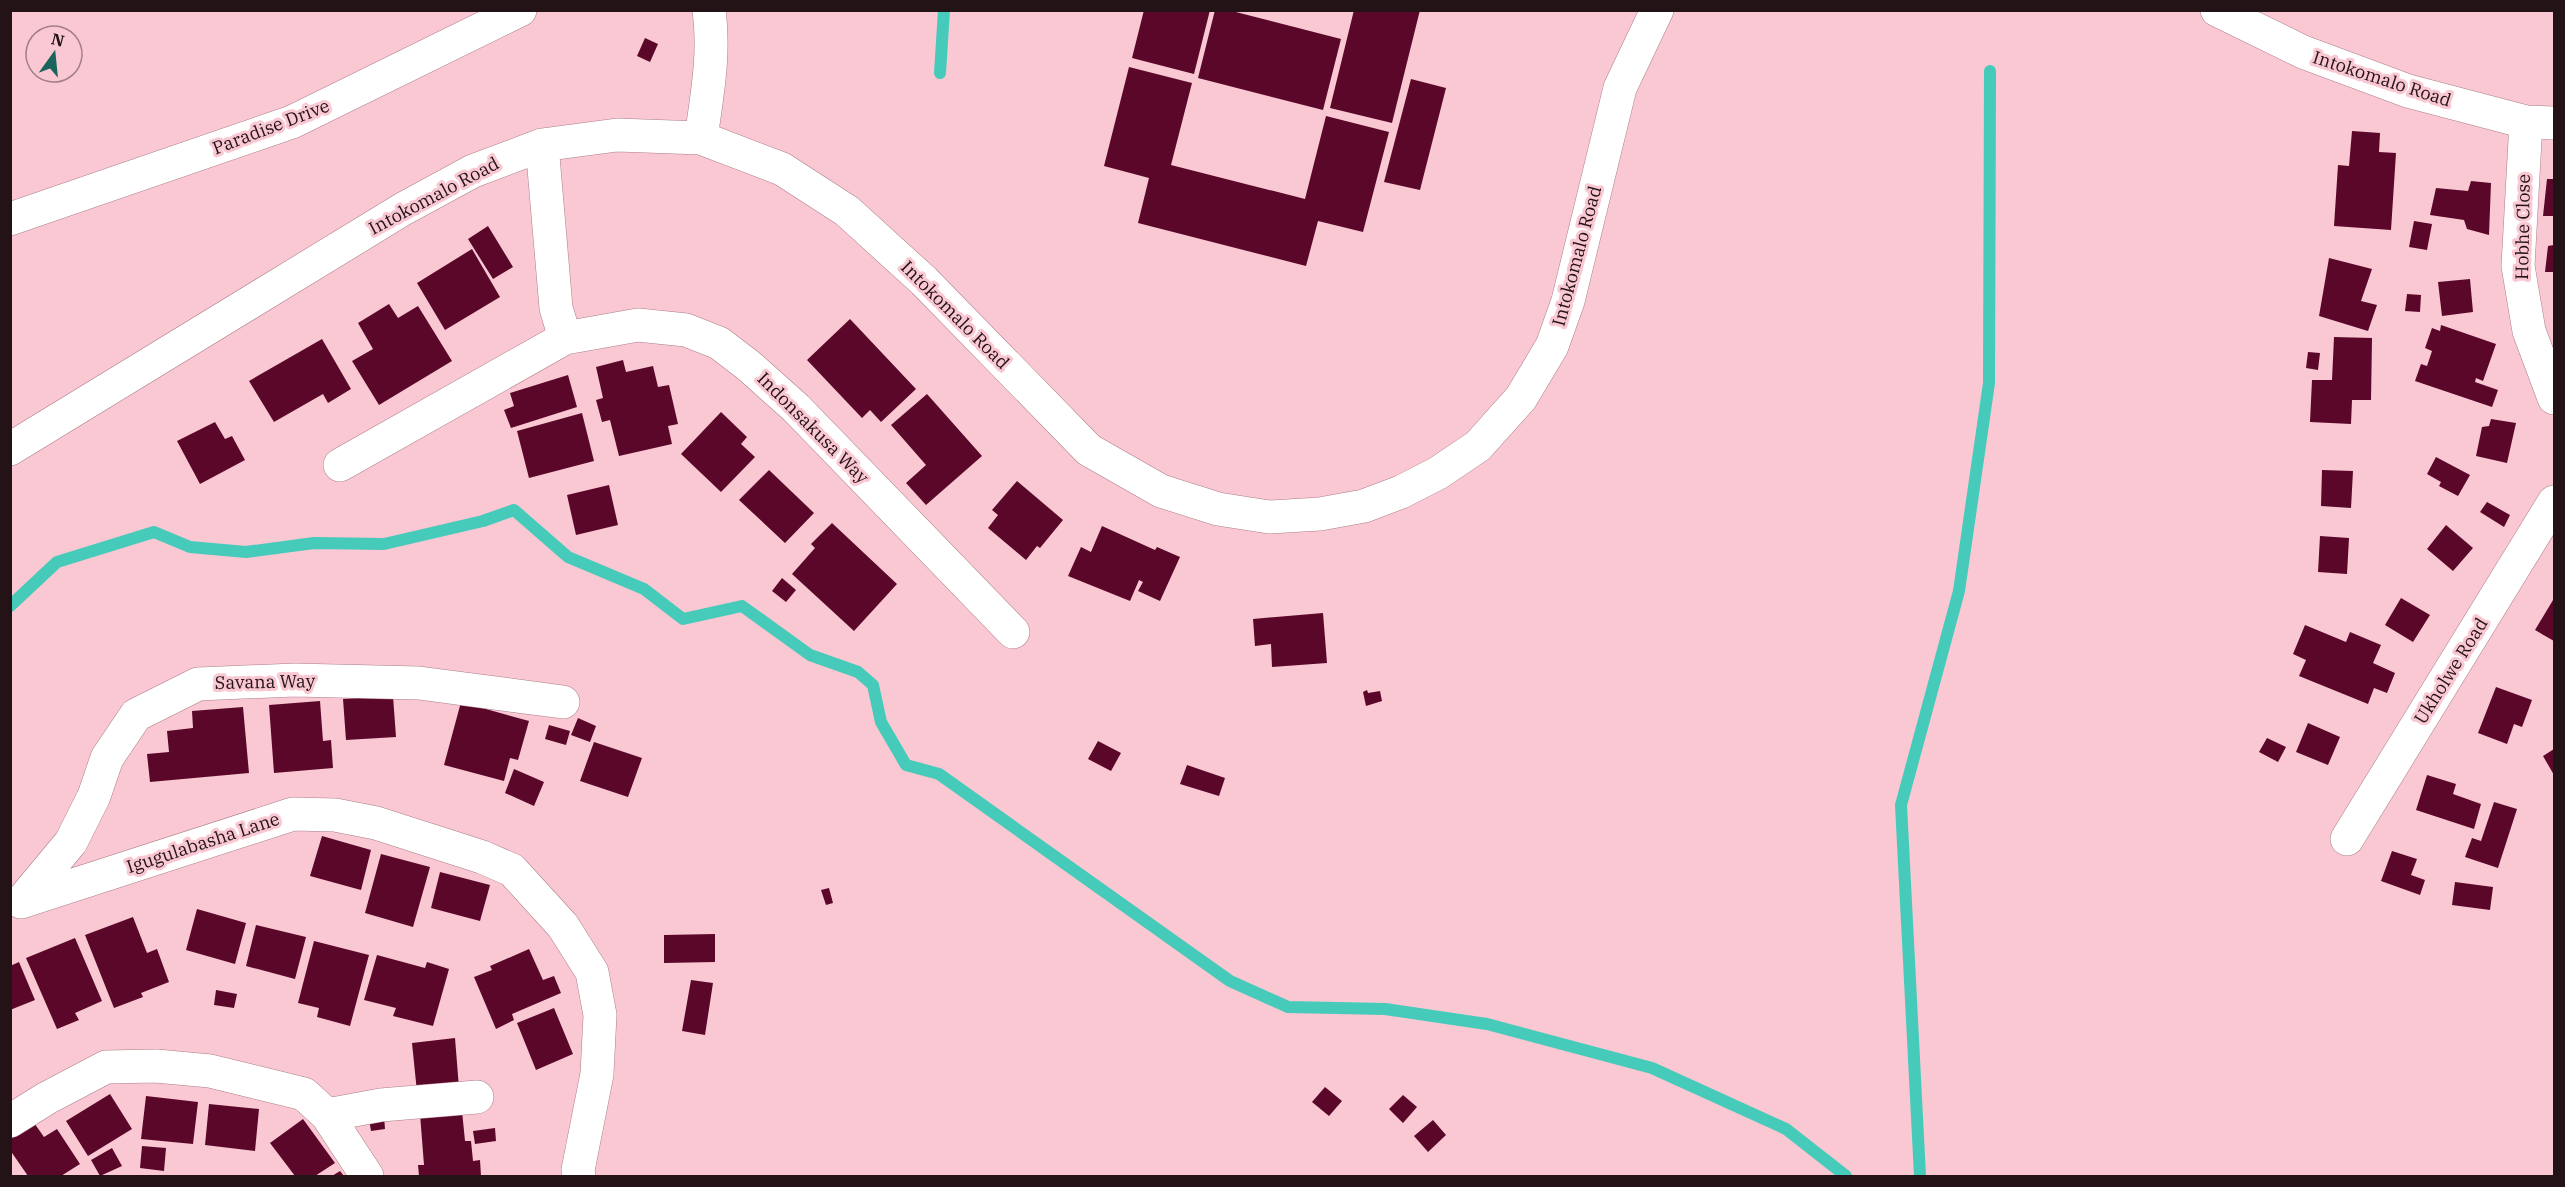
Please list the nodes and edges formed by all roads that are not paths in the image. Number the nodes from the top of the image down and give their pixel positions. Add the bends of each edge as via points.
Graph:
1 (520, 10) edge
2 (709, 10) edge
3 (1657, 10) edge
4 (2217, 10) edge
5 (2540, 123) edge
6 (701, 138) junction
7 (542, 145) junction
8 (10, 219) edge
9 (565, 338) junction
10 (2554, 398) edge
11 (10, 449) edge
12 (340, 465) dead end
13 (2554, 502) edge
14 (1013, 632) dead end
15 (563, 702) dead end
16 (2347, 839) dead end
17 (16, 907) edge
18 (477, 1098) dead end
19 (327, 1115) junction
20 (10, 1121) edge
21 (368, 1176) edge
22 (579, 1176) edge

1 - 8 street, Paradise Drive via 292,122
2 - 6 street via 711,71
3 - 6 street, Intokomalo Road via 1620,88 1569,301 1552,346 1521,398 1478,446 1438,473 1364,506 1320,514 1269,517 1218,509 1161,491 1089,450 924,281 847,212 782,169
4 - 5 street, Intokomalo Road via 2303,52 2408,91
5 - 10 street, Hobhe Close via 2518,266 2529,331
6 - 7 street, Intokomalo Road via 617,135
7 - 9 street via 556,308
7 - 11 street, Intokomalo Road via 473,171 403,209
9 - 12 street, Indonsakusa Way
9 - 14 street, Indonsakusa Way via 638,326 686,330 719,343 796,408
13 - 16 street, Ukholwe Road
15 - 17 street, Savana Way via 419,683 295,680 198,684 136,715 107,758 94,796 71,842
17 - 22 street, Igugulabasha Lane via 293,814 335,815 376,823 423,836 512,870 563,926 592,972 600,1015 597,1074
18 - 19 street via 381,1105
19 - 20 street via 304,1094 210,1071 156,1066 106,1067
19 - 21 street

